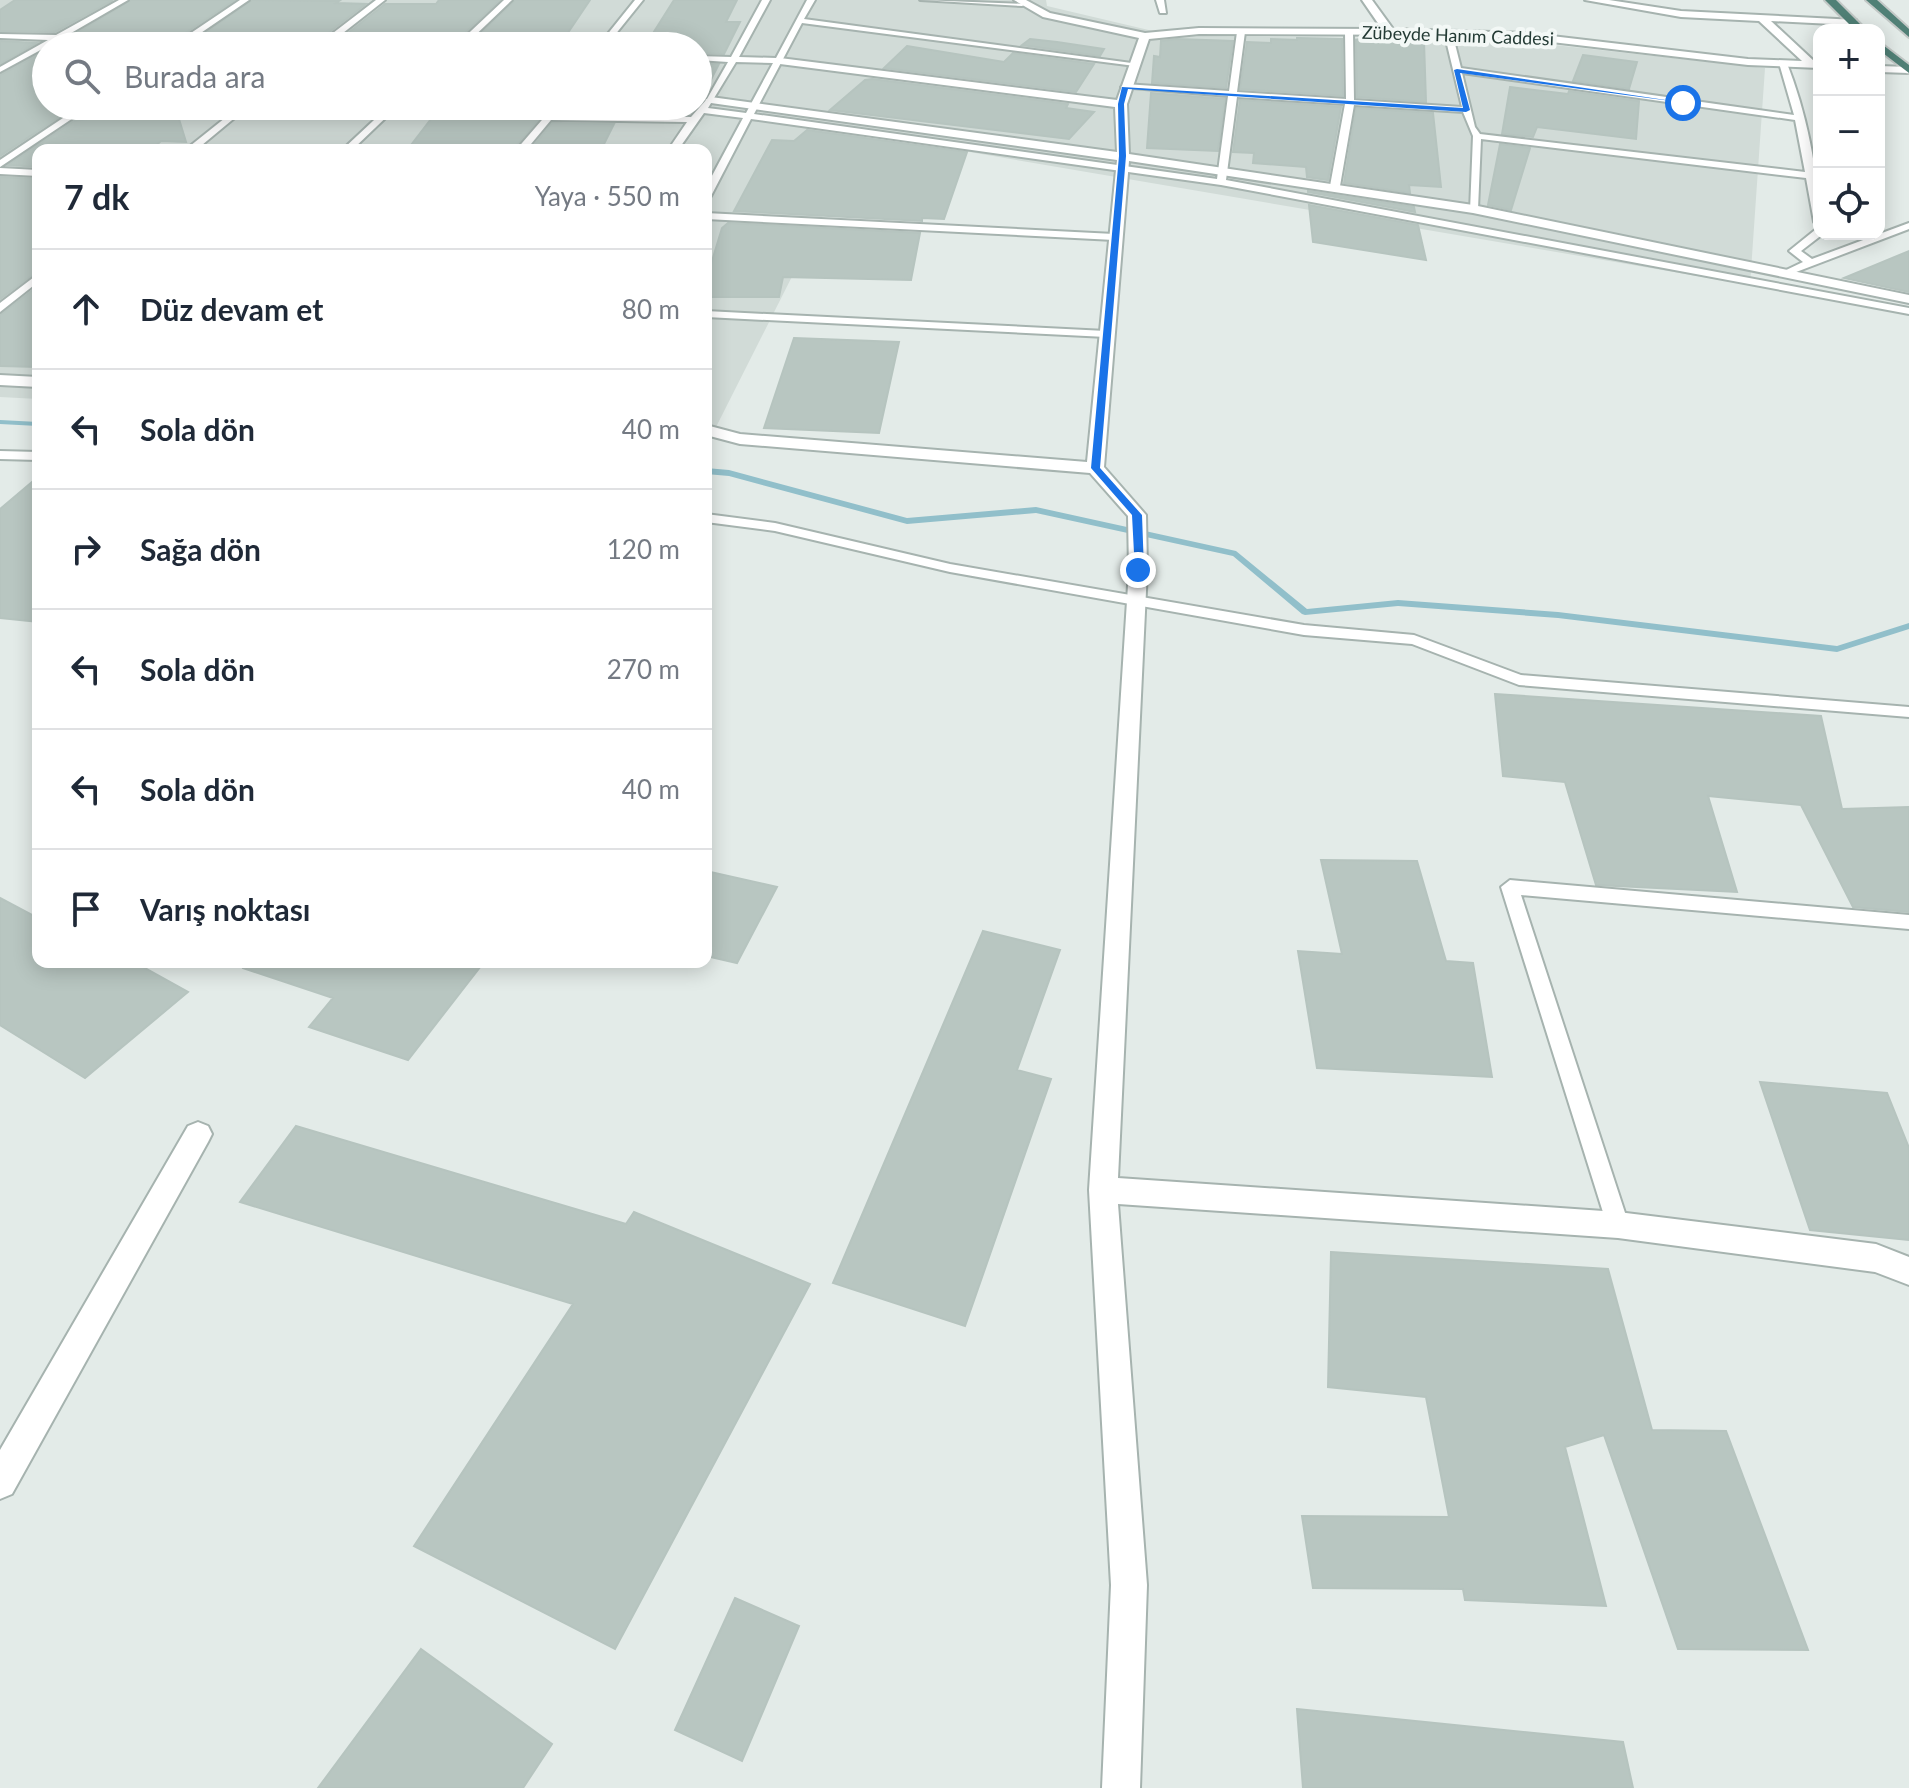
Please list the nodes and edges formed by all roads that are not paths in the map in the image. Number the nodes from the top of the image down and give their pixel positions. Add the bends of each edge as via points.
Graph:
1 (124, 0) edge
2 (245, 0) edge
3 (381, 0) edge
4 (508, 0) edge
5 (639, 0) edge
6 (766, 0) edge
7 (811, 0) edge
8 (924, 0) edge
9 (1160, 0) edge
10 (1367, 0) edge
11 (1590, 0) edge
12 (1830, 0) edge
13 (1871, 0) edge
14 (1020, 2) edge
15 (1626, 3) edge
16 (1773, 9) dead end
17 (1163, 11) dead end
18 (1761, 17) junction
19 (1782, 18) junction
20 (801, 21) junction
21 (1852, 22) junction
22 (1854, 24) edge
23 (64, 32) edge
24 (198, 32) edge
25 (339, 32) edge
26 (474, 32) edge
27 (613, 32) edge
28 (1241, 32) junction
29 (1390, 32) junction
30 (1448, 32) junction
31 (1349, 33) junction
32 (1909, 34) edge
33 (0, 36) edge
34 (1145, 36) junction
35 (32, 37) edge
36 (1885, 50) edge
37 (32, 51) edge
38 (712, 58) edge
39 (732, 58) junction
40 (780, 61) junction
41 (1813, 62) edge
42 (1783, 63) junction
43 (1135, 64) junction
44 (1813, 65) edge
45 (1885, 69) edge
46 (0, 70) edge
47 (1457, 70) junction
48 (1909, 70) edge
49 (1125, 87) junction
50 (1233, 94) junction
51 (712, 96) edge
52 (1350, 103) junction
53 (1121, 104) junction
54 (712, 106) edge
55 (754, 110) junction
56 (1466, 110) junction
57 (1799, 118) junction
58 (66, 120) edge
59 (228, 120) edge
60 (379, 120) edge
61 (547, 120) edge
62 (693, 120) edge
63 (1477, 136) junction
64 (198, 144) edge
65 (353, 144) edge
66 (526, 144) edge
67 (677, 144) edge
68 (1122, 161) junction
69 (0, 164) edge
70 (0, 171) edge
71 (32, 173) edge
72 (1808, 175) junction
73 (1222, 176) junction
74 (712, 185) edge
75 (1335, 186) junction
76 (1813, 196) edge
77 (1473, 209) junction
78 (712, 216) edge
79 (1909, 226) edge
80 (1114, 237) junction
81 (1813, 237) edge
82 (1810, 263) junction
83 (1787, 272) junction
84 (32, 282) edge
85 (1909, 299) edge
86 (0, 309) edge
87 (1909, 311) edge
88 (712, 314) edge
89 (1106, 334) junction
90 (0, 380) edge
91 (32, 382) edge
92 (712, 432) edge
93 (0, 455) edge
94 (32, 456) edge
95 (1095, 468) junction
96 (712, 519) edge
97 (1138, 599) junction
98 (1909, 712) edge
99 (1909, 922) edge
100 (198, 1134) dead end
101 (1103, 1190) junction
102 (1618, 1225) junction
103 (1909, 1271) edge
104 (0, 1482) edge
105 (1121, 1788) edge

1 - 23 lane
2 - 24 lane
3 - 25 lane
4 - 26 lane
5 - 27 lane
6 - 39 lane
7 - 20 lane
8 - 14 lane
9 - 17 lane
10 - 29 street
11 - 15 street
12 - 21 highway
13 - 32 highway
14 - 34 street, Zübeyde Hanım Caddesi via 1047,15
15 - 18 street via 1681,14
16 - 19 street
18 - 19 street
18 - 41 street
19 - 21 street
20 - 40 lane
20 - 43 lane
21 - 22 highway
28 - 31 street, Zübeyde Hanım Caddesi
28 - 34 street, Zübeyde Hanım Caddesi
28 - 50 lane
29 - 30 street, Zübeyde Hanım Caddesi
29 - 31 street, Zübeyde Hanım Caddesi
30 - 42 street, Zübeyde Hanım Caddesi
30 - 47 lane
31 - 52 lane
33 - 35 lane
34 - 43 street
36 - 48 highway
37 - 46 lane
38 - 39 lane
39 - 40 lane
39 - 51 lane
40 - 53 street
40 - 55 lane
42 - 44 street, Zübeyde Hanım Caddesi
42 - 57 lane
43 - 49 street
45 - 48 street
47 - 56 lane
47 - 57 lane
49 - 50 lane
49 - 53 street
50 - 52 lane
50 - 73 lane
52 - 56 lane
52 - 75 lane
53 - 68 street
54 - 55 street
55 - 68 street
55 - 74 lane
56 - 63 lane
57 - 72 lane
58 - 69 lane
59 - 64 lane
60 - 65 lane
61 - 66 lane
62 - 67 lane
63 - 72 lane
63 - 77 lane
68 - 73 street
68 - 80 street
70 - 71 lane
72 - 76 lane
73 - 75 street
73 - 87 lane
75 - 77 street
77 - 83 street
78 - 80 lane
79 - 82 lane
80 - 89 street
81 - 82 lane via 1794,251
82 - 83 lane
83 - 85 street
84 - 86 lane
88 - 89 lane
89 - 95 street
90 - 91 street
92 - 95 street via 740,439
93 - 94 lane
95 - 97 street via 1137,515
96 - 97 lane via 775,527 950,568
97 - 98 lane via 1304,630 1414,640 1519,680
97 - 101 street
99 - 102 lane via 1510,887
100 - 104 street
101 - 102 street
101 - 105 street via 1129,1585
102 - 103 street via 1876,1258

